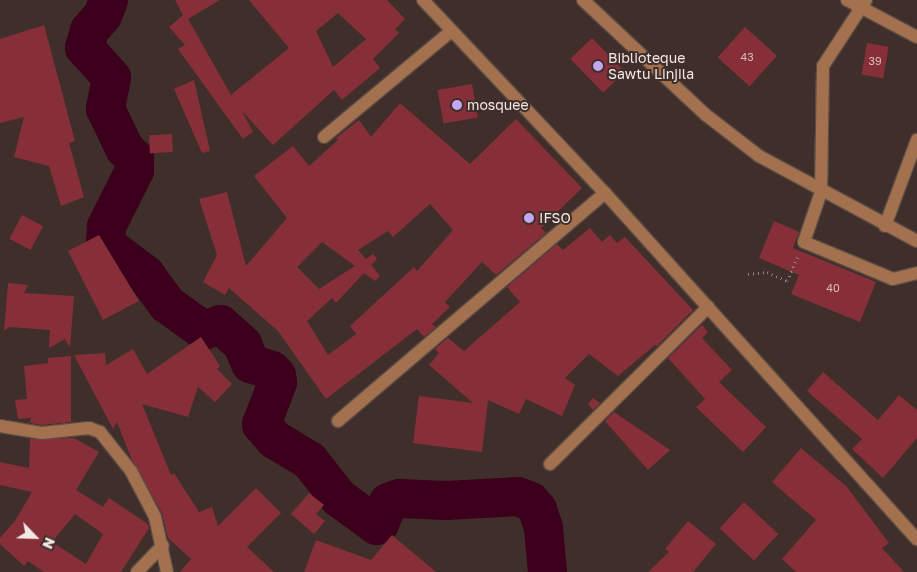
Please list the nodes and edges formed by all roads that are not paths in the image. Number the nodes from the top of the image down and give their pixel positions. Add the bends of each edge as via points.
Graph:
1 (423, 0) edge
2 (583, 0) edge
3 (847, 0) edge
4 (865, 4) edge
5 (450, 32) junction
6 (917, 37) edge
7 (324, 137) dead end
8 (917, 140) edge
9 (821, 192) junction
10 (605, 193) junction
11 (885, 226) junction
12 (917, 242) edge
13 (917, 273) edge
14 (708, 308) junction
15 (338, 421) dead end
16 (0, 426) edge
17 (550, 464) dead end
18 (917, 539) edge
19 (163, 545) junction
20 (137, 572) edge
21 (167, 572) edge

1 - 5 street
2 - 9 street via 706,115 759,156
3 - 4 street
4 - 6 street
4 - 9 street via 823,66
5 - 7 street
5 - 10 street
8 - 11 street
9 - 11 street
9 - 13 street via 804,242 893,279
10 - 14 street
10 - 15 street
11 - 12 street
14 - 17 street
14 - 18 street
16 - 19 street via 42,433 89,428 100,432 132,471 155,517
19 - 20 street
19 - 21 street

